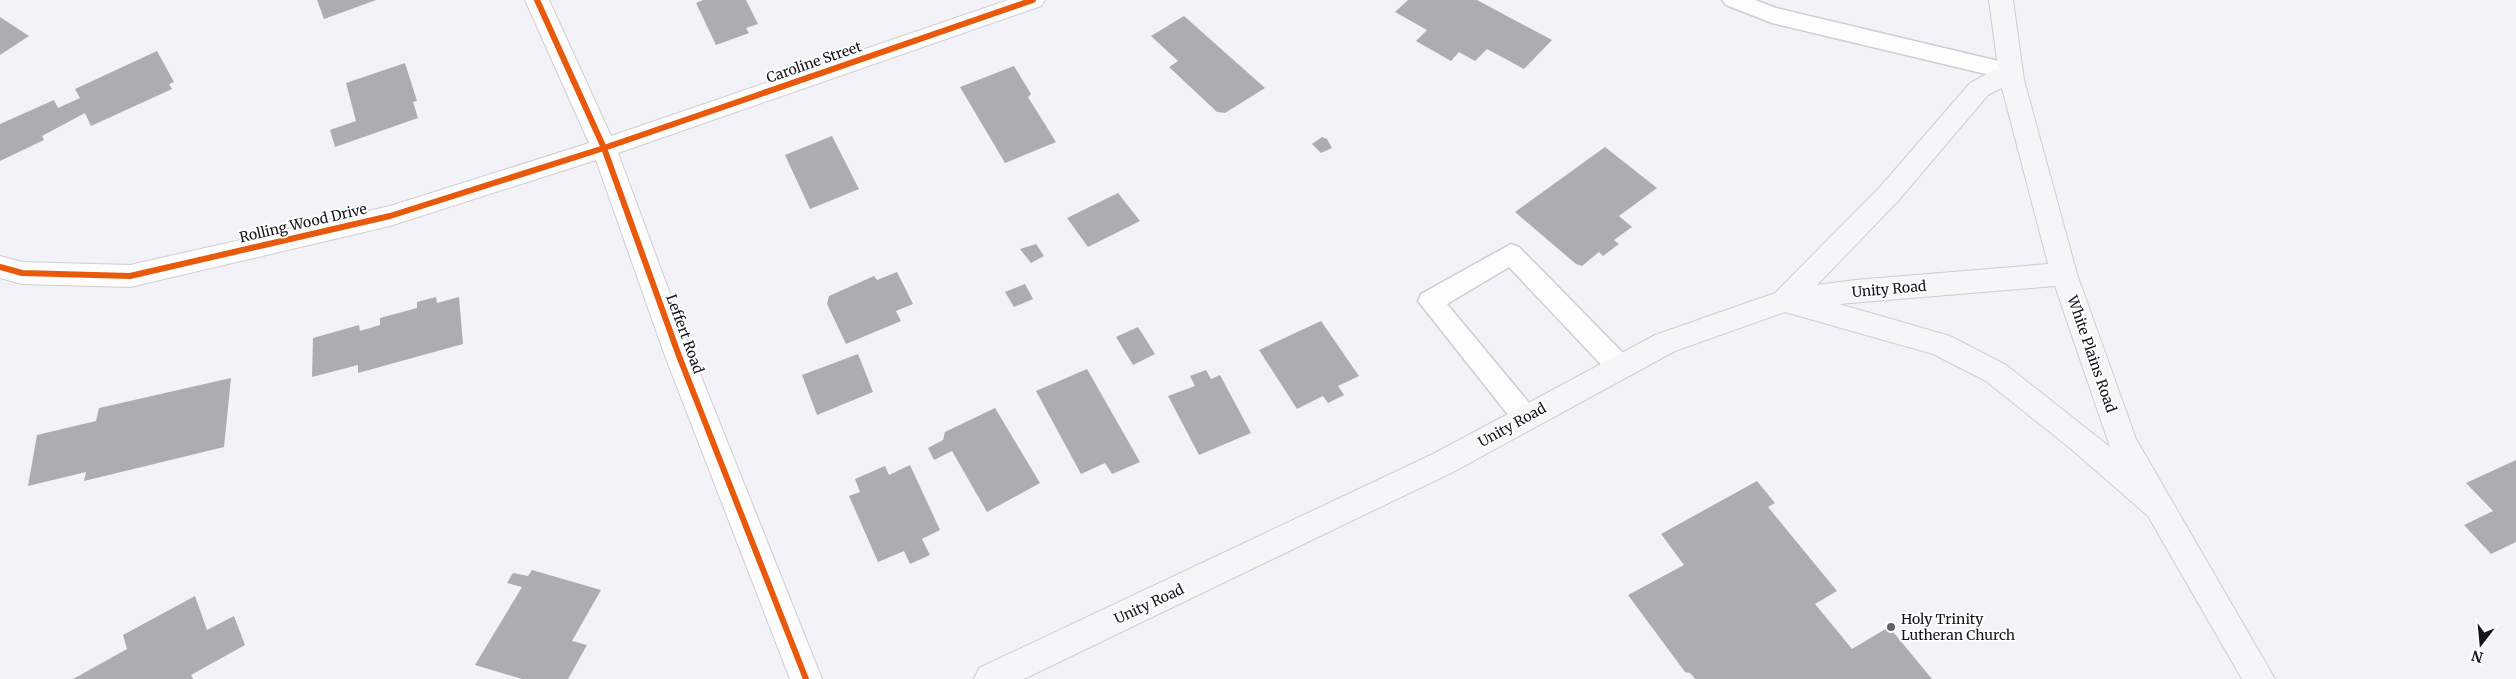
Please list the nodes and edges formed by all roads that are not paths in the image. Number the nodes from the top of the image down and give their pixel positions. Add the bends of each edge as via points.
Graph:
1 (537, 0) edge
2 (1033, 0) edge
3 (1733, 0) edge
4 (1803, 0) edge
5 (2001, 0) edge
6 (1797, 21) junction
7 (2011, 72) junction
8 (604, 148) junction
9 (0, 267) edge
10 (2064, 274) junction
11 (1785, 301) junction
12 (1619, 366) junction
13 (1526, 418) junction
14 (2160, 507) junction
15 (806, 679) edge
16 (990, 679) edge
17 (2259, 679) edge

1 - 8 street, Leffert Road
2 - 8 street, Caroline Street
3 - 6 lane
4 - 6 lane
5 - 7 main road, White Plains Road
6 - 7 lane
7 - 10 main road, White Plains Road
7 - 11 main road via 1979,89 1889,194
8 - 9 street, Rolling Wood Drive via 390,216 130,276 22,273
8 - 15 street, Leffert Road via 679,356
10 - 11 main road, Unity Road via 1855,291
10 - 14 main road, White Plains Road via 2123,444
11 - 12 main road, Unity Road via 1665,343
11 - 14 main road via 1940,344 1996,373
12 - 13 main road, Unity Road
12 - 13 lane via 1511,254 1430,301
13 - 16 main road, Unity Road via 1443,464
14 - 17 main road, White Plains Road

